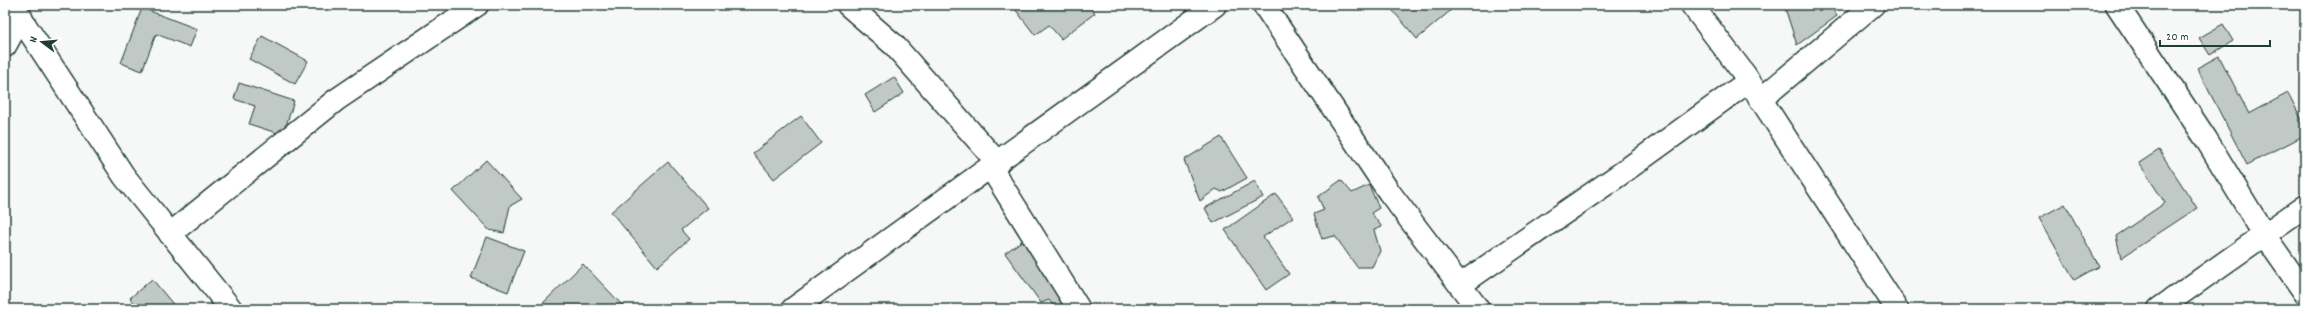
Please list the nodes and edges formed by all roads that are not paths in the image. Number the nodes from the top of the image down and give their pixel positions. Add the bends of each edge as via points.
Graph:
1 (477, 5) edge
2 (848, 5) edge
3 (1215, 5) edge
4 (1264, 5) edge
5 (1692, 5) edge
6 (1873, 5) edge
7 (2116, 5) edge
8 (16, 11) edge
9 (5, 46) edge
10 (1749, 81) junction
11 (1760, 100) junction
12 (995, 165) junction
13 (2305, 206) edge
14 (170, 234) junction
15 (2265, 236) junction
16 (1460, 285) junction
17 (2305, 292) edge
18 (231, 309) edge
19 (793, 309) edge
20 (1079, 309) edge
21 (1478, 309) edge
22 (1896, 309) edge
23 (2159, 309) edge

1 - 14 street via 336,100
2 - 12 street via 894,45
3 - 12 street
4 - 16 street via 1389,192
5 - 10 street
6 - 11 street
7 - 15 street via 2206,139
8 - 9 street
8 - 14 street via 124,176
10 - 11 street
10 - 16 street via 1620,176
11 - 22 street via 1868,262
12 - 19 street
12 - 20 street
13 - 15 street
14 - 18 street
15 - 17 street
15 - 23 street
16 - 21 street

